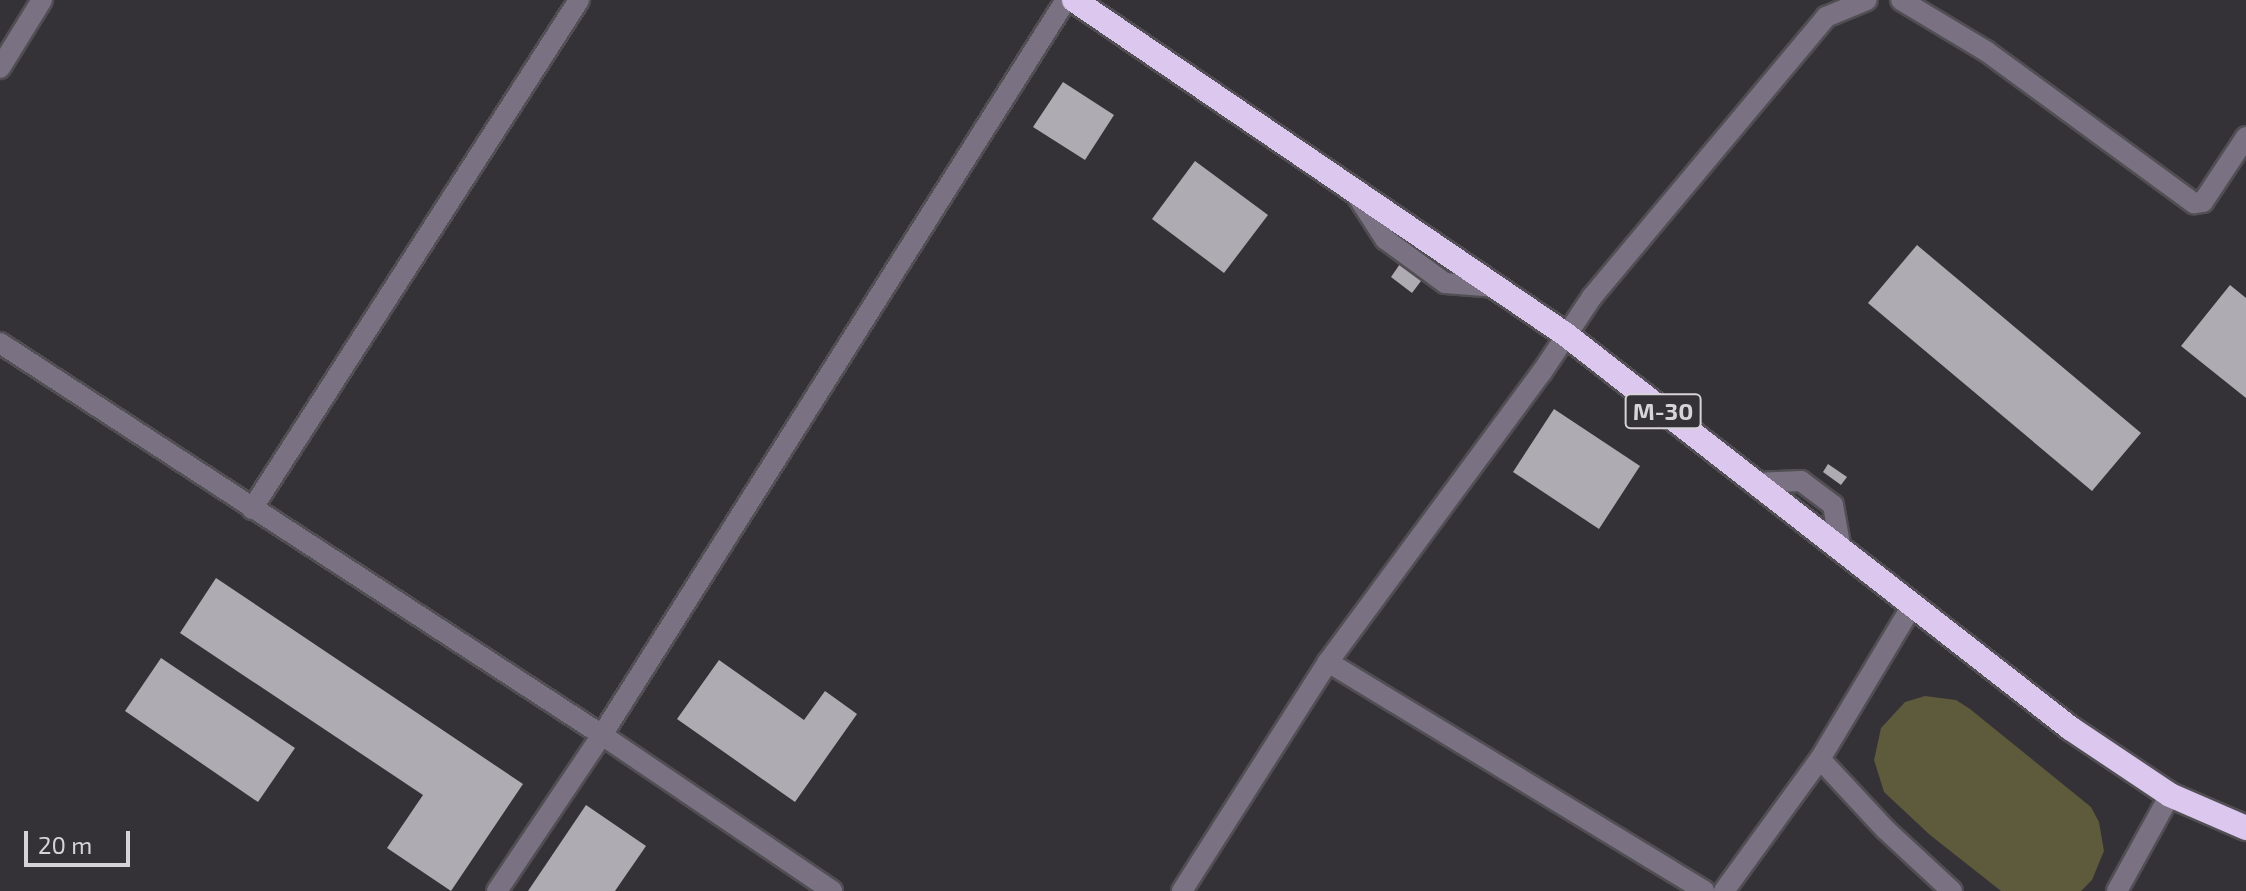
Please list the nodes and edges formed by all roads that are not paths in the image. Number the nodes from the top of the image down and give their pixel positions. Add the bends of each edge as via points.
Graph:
1 (42, 0) edge
2 (579, 0) edge
3 (1066, 0) edge
4 (1074, 0) edge
5 (1867, 0) edge
6 (1901, 0) edge
7 (0, 68) edge
8 (2246, 137) edge
9 (1565, 334) junction
10 (0, 343) edge
11 (252, 509) junction
12 (1912, 606) junction
13 (1328, 662) junction
14 (602, 735) junction
15 (1820, 759) junction
16 (2170, 795) junction
17 (2246, 828) edge
18 (497, 891) edge
19 (832, 891) edge
20 (1182, 891) edge
21 (1704, 891) edge
22 (1724, 891) edge
23 (1952, 891) edge
24 (2117, 891) edge

1 - 7 street
2 - 11 street
3 - 14 street
4 - 9 highway, М-30
5 - 9 street via 1826,17
6 - 8 street via 1986,51 2194,203 2203,202
9 - 12 highway, М-30
9 - 13 street
10 - 11 street
11 - 14 street
12 - 15 street
12 - 16 highway, М-30 via 2070,728
13 - 20 street
13 - 21 street
14 - 18 street
14 - 19 street
15 - 22 street
15 - 23 street
16 - 17 highway, М-30
16 - 24 street

